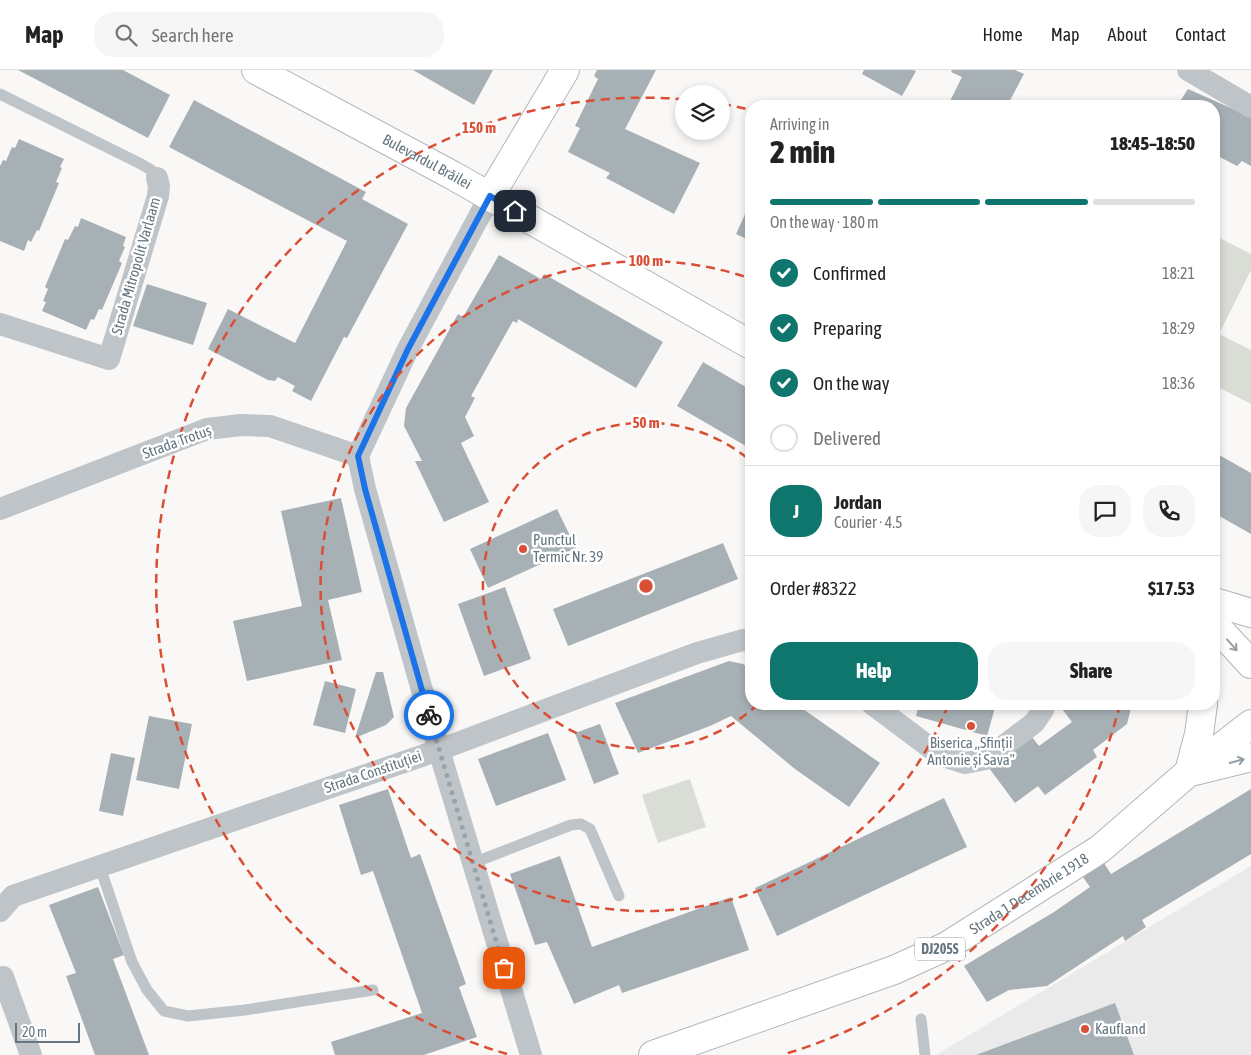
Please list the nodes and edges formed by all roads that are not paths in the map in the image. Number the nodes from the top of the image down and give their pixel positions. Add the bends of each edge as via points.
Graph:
1 (256, 70) edge
2 (565, 70) edge
3 (1188, 70) edge
4 (0, 94) edge
5 (1251, 107) edge
6 (157, 178) joint
7 (490, 196) junction
8 (0, 324) edge
9 (745, 342) edge
10 (358, 456) junction
11 (0, 509) edge
12 (1220, 604) edge
13 (1251, 613) edge
14 (1220, 630) edge
15 (745, 640) edge
16 (1251, 664) edge
17 (888, 710) edge
18 (1043, 710) edge
19 (1203, 710) edge
20 (1251, 724) edge
21 (439, 750) junction
22 (1251, 757) edge
23 (1189, 772) junction
24 (473, 863) junction
25 (100, 867) junction
26 (618, 896) dead end
27 (0, 911) edge
28 (1, 974) edge
29 (373, 990) dead end
30 (921, 1019) dead end
31 (31, 1055) edge
32 (531, 1055) edge
33 (653, 1055) edge
34 (925, 1055) edge

1 - 7 main road, Bulevardul Brăilei
2 - 7 main road
3 - 5 street
4 - 6 lane, Strada Mitropolit Varlaam via 141,164
6 - 8 street, Strada Mitropolit Varlaam via 158,196 109,359
7 - 9 main road, Bulevardul Brăilei
7 - 10 street via 408,349
10 - 11 street, Strada Trotuș via 270,426 207,429
10 - 21 street
12 - 13 main road
14 -> 16 main road
15 - 21 street, Strada Constituției via 697,653
17 - 18 street via 940,756 965,763 986,759 1034,723
19 - 23 main road
20 - 23 main road, Strada 1 Decembrie 1918
21 - 24 street
21 - 25 street, Strada Constituției
23 -> 22 main road, Strada 1 Decembrie 1918
23 - 33 main road, Strada 1 Decembrie 1918 / DJ205S via 1100,849 948,946 894,970
24 - 26 lane via 581,824 590,829
24 - 32 street
25 - 27 street, Strada Constituției via 13,896
25 - 29 lane via 132,962 147,990 164,1011 188,1016
28 - 31 street
30 - 34 lane

